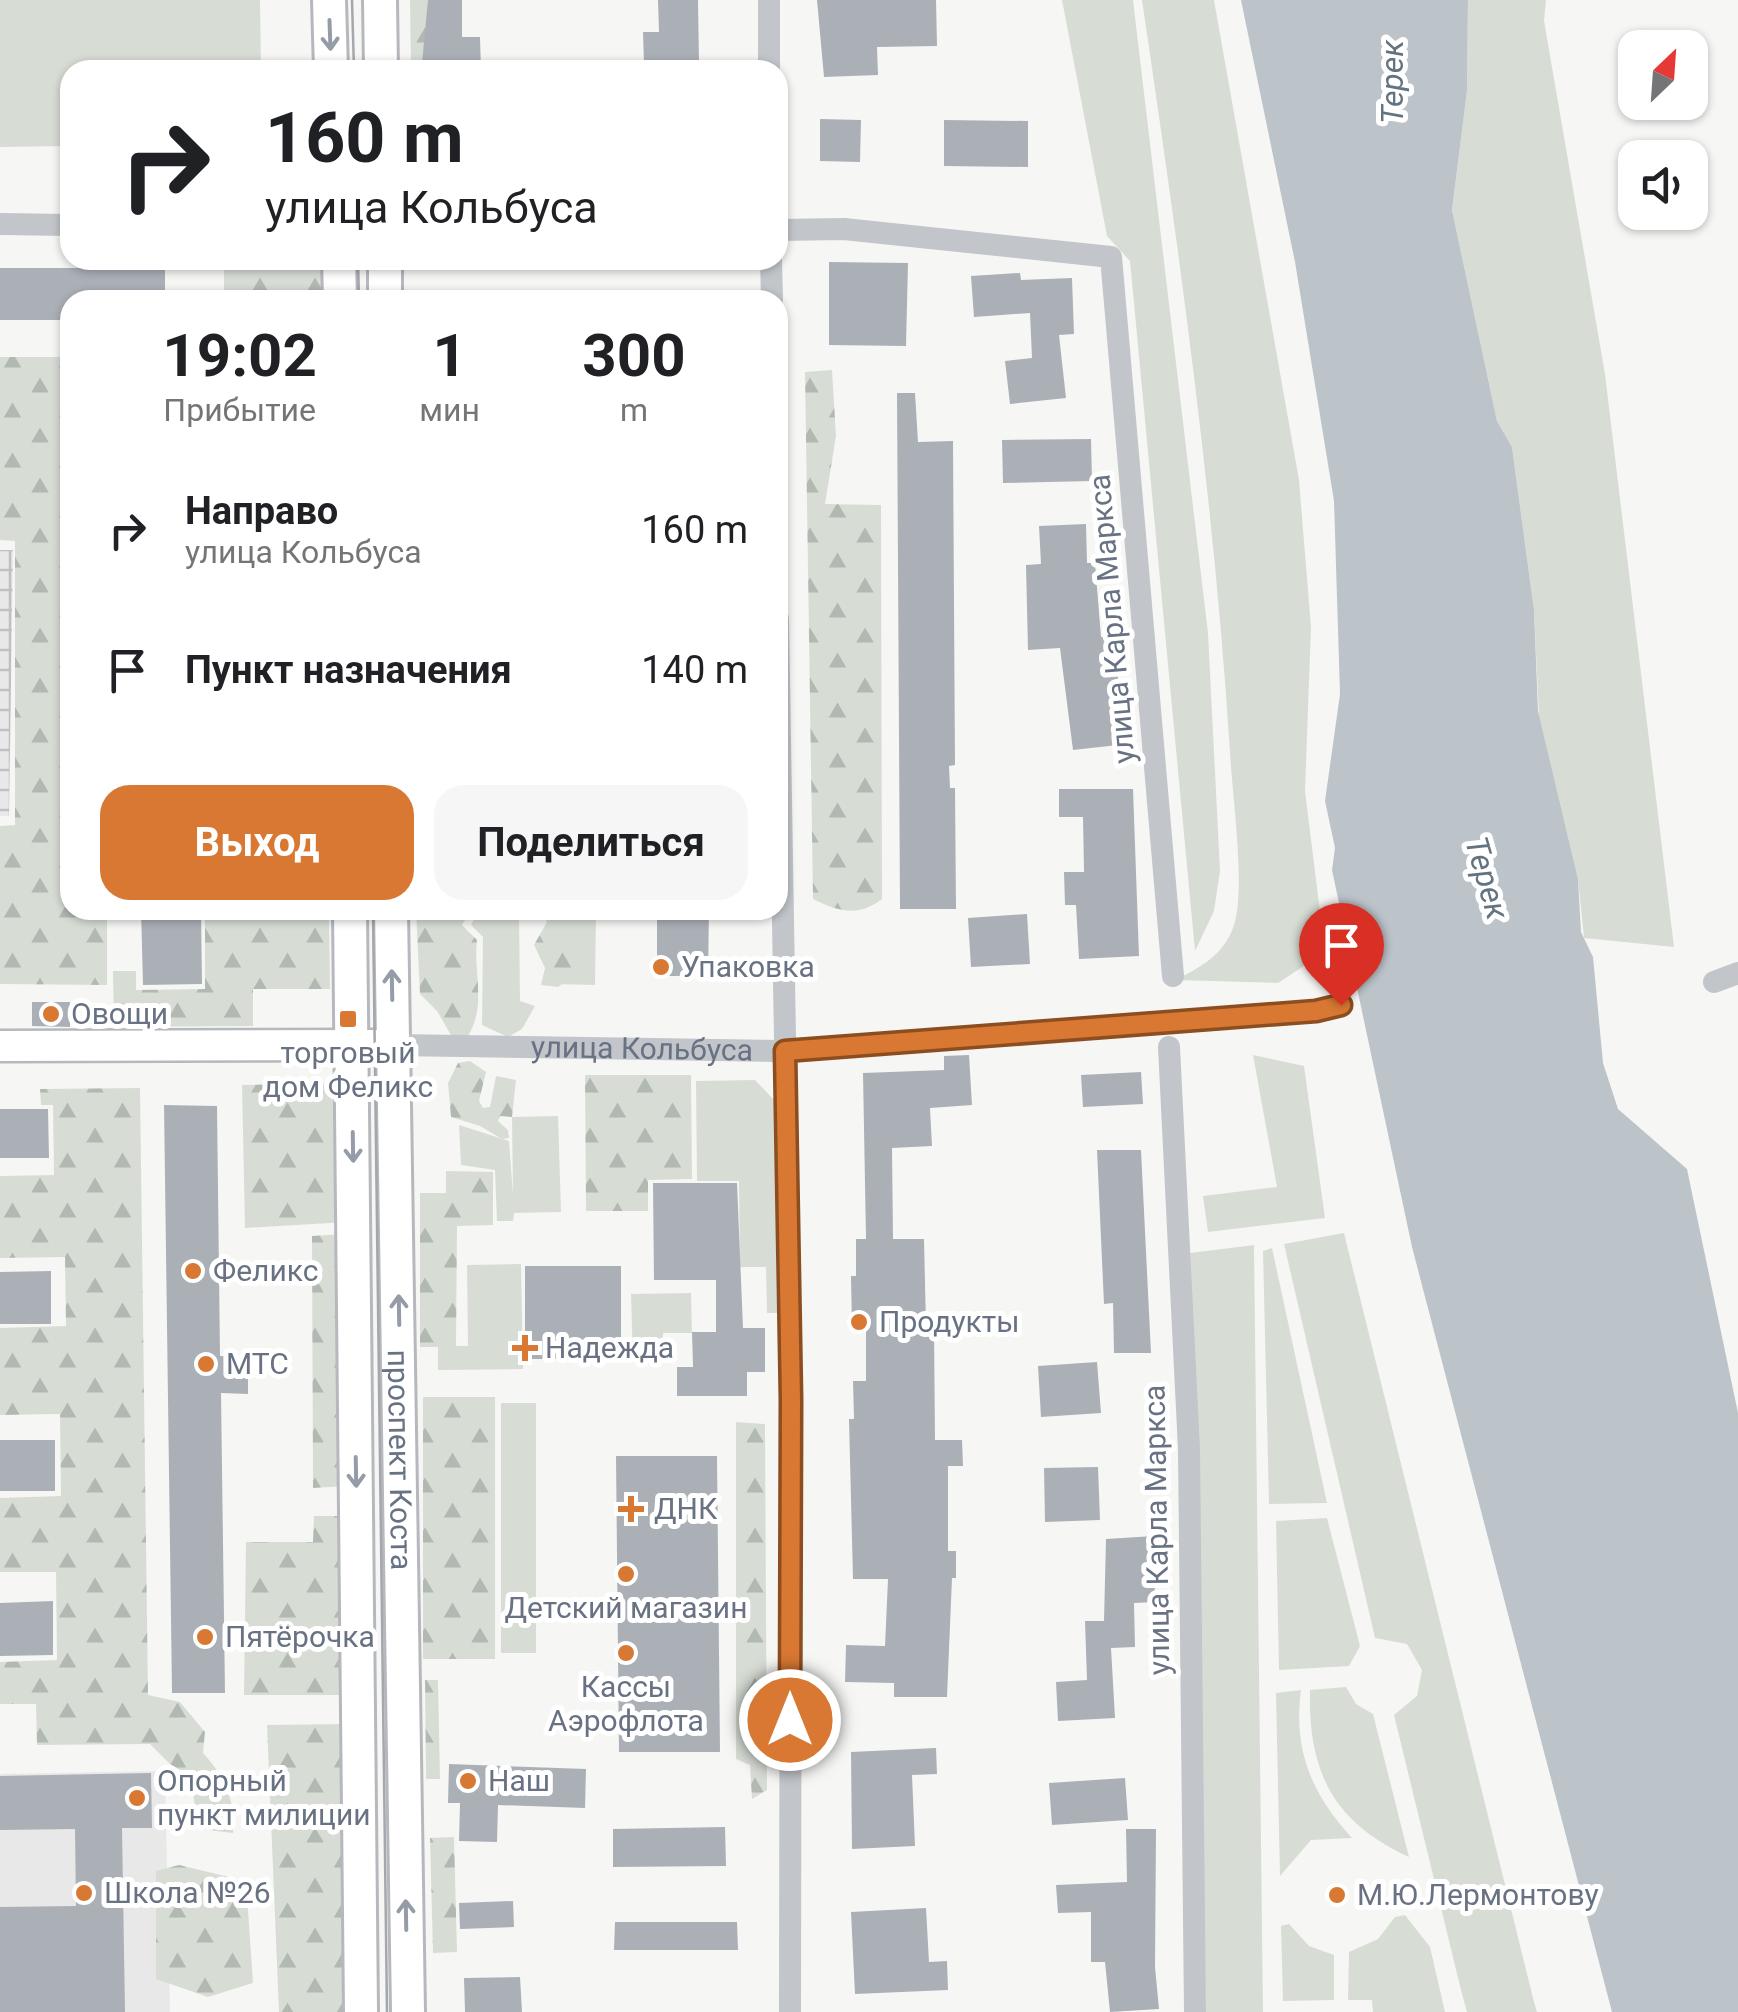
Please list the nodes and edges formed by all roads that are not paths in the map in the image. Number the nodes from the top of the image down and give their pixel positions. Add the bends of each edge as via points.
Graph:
1 (329, 0) edge
2 (380, 0) edge
3 (769, 0) edge
4 (331, 60) edge
5 (381, 60) edge
6 (769, 60) edge
7 (0, 224) edge
8 (60, 224) edge
9 (788, 230) edge
10 (350, 920) edge
11 (391, 920) edge
12 (783, 920) edge
13 (1738, 973) edge
14 (1173, 976) dead end
15 (1714, 982) dead end
16 (1341, 1005) dead end
17 (394, 1045) junction
18 (0, 1046) edge
19 (1168, 1047) dead end
20 (352, 1048) junction
21 (785, 1051) junction
22 (361, 2012) edge
23 (408, 2012) edge
24 (790, 2012) edge
25 (1195, 2012) edge

1 -> 4 main road
2 - 5 main road
3 - 6 street
7 - 8 street
9 - 14 street, улица Карла Маркса via 1111,256
10 - 20 main road, проспект Коста
17 -> 11 main road, проспект Коста
12 - 21 street
13 - 15 street
16 - 21 street, улица Кольбуса
17 - 20 street, улица Кольбуса
17 - 21 street, улица Кольбуса
23 -> 17 main road, проспект Коста
18 - 20 street, улица Кольбуса
19 - 25 street, улица Карла Маркса via 1189,1450
20 -> 22 main road, проспект Коста
21 - 24 street

